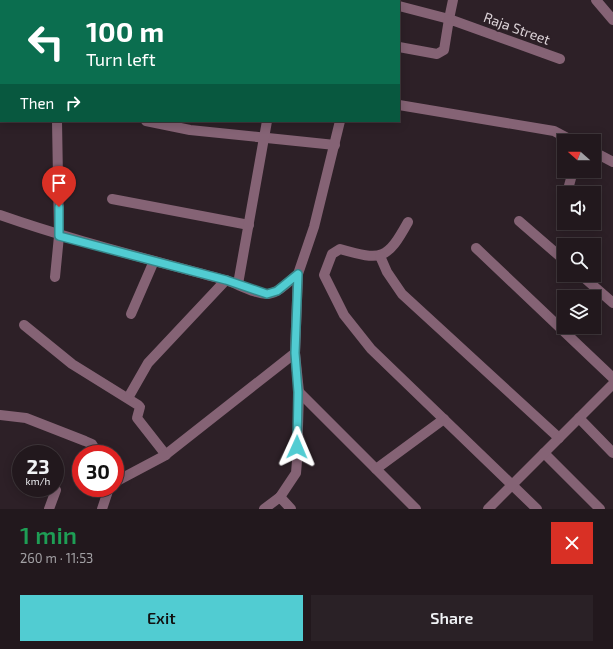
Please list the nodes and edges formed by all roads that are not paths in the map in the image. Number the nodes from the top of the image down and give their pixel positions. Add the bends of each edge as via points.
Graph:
1 (453, 0) edge
2 (596, 0) edge
3 (400, 6) edge
4 (449, 19) junction
5 (613, 20) edge
6 (400, 47) edge
7 (560, 58) dead end
8 (400, 105) edge
9 (57, 122) edge
10 (151, 122) edge
11 (267, 122) edge
12 (340, 122) edge
13 (560, 134) edge
14 (265, 138) junction
15 (335, 145) junction
16 (601, 156) edge
17 (613, 162) edge
18 (112, 199) dead end
19 (0, 215) edge
20 (519, 221) dead end
21 (408, 222) dead end
22 (249, 225) junction
23 (59, 236) junction
24 (476, 248) dead end
25 (557, 254) edge
26 (380, 256) junction
27 (154, 261) junction
28 (298, 274) junction
29 (55, 277) dead end
30 (226, 280) junction
31 (589, 282) edge
32 (238, 284) junction
33 (613, 303) edge
34 (131, 314) dead end
35 (24, 325) dead end
36 (295, 353) junction
37 (613, 378) edge
38 (613, 384) edge
39 (298, 392) junction
40 (128, 398) junction
41 (0, 415) edge
42 (579, 418) junction
43 (444, 419) junction
44 (558, 438) junction
45 (93, 445) edge
46 (544, 453) junction
47 (613, 453) edge
48 (166, 455) junction
49 (376, 469) junction
50 (124, 478) edge
51 (512, 484) junction
52 (53, 497) edge
53 (108, 497) edge
54 (280, 497) junction
55 (49, 509) edge
56 (102, 509) edge
57 (264, 509) edge
58 (291, 509) edge
59 (416, 509) edge
60 (488, 509) edge
61 (538, 509) edge
62 (600, 509) edge

1 - 4 street
2 - 5 street
3 - 4 street, Raja Street
4 - 6 street via 444,50 441,53
4 - 7 street, Raja Street
8 - 13 street
9 - 23 street
10 - 14 street via 190,130
11 - 14 street
12 - 15 street
14 - 15 street
14 - 22 street
15 - 28 street via 314,227
16 - 17 street
18 - 22 street
19 - 23 street
20 - 25 street
21 - 26 street via 392,248
22 - 32 street
23 - 27 street
23 - 29 street
24 - 37 street
26 - 43 street via 340,249 332,254 324,275 344,315 371,349
26 - 44 street via 402,294
27 - 30 street
27 - 34 street
28 - 32 street via 277,291 267,294
28 - 36 street
30 - 32 street
30 - 40 street via 148,363
31 - 33 street
35 - 40 street via 72,364
36 - 39 street
36 - 48 street
38 - 42 street
39 - 49 street
39 - 54 street via 296,473
40 - 48 street via 140,407 138,418
41 - 45 street via 26,418
42 - 44 street
42 - 47 street
43 - 49 street
43 - 51 street
44 - 46 street
46 - 51 street
46 - 62 street
48 - 50 street
49 - 59 street
51 - 60 street
51 - 61 street
52 - 55 street
53 - 56 street
54 - 57 street
54 - 58 street

